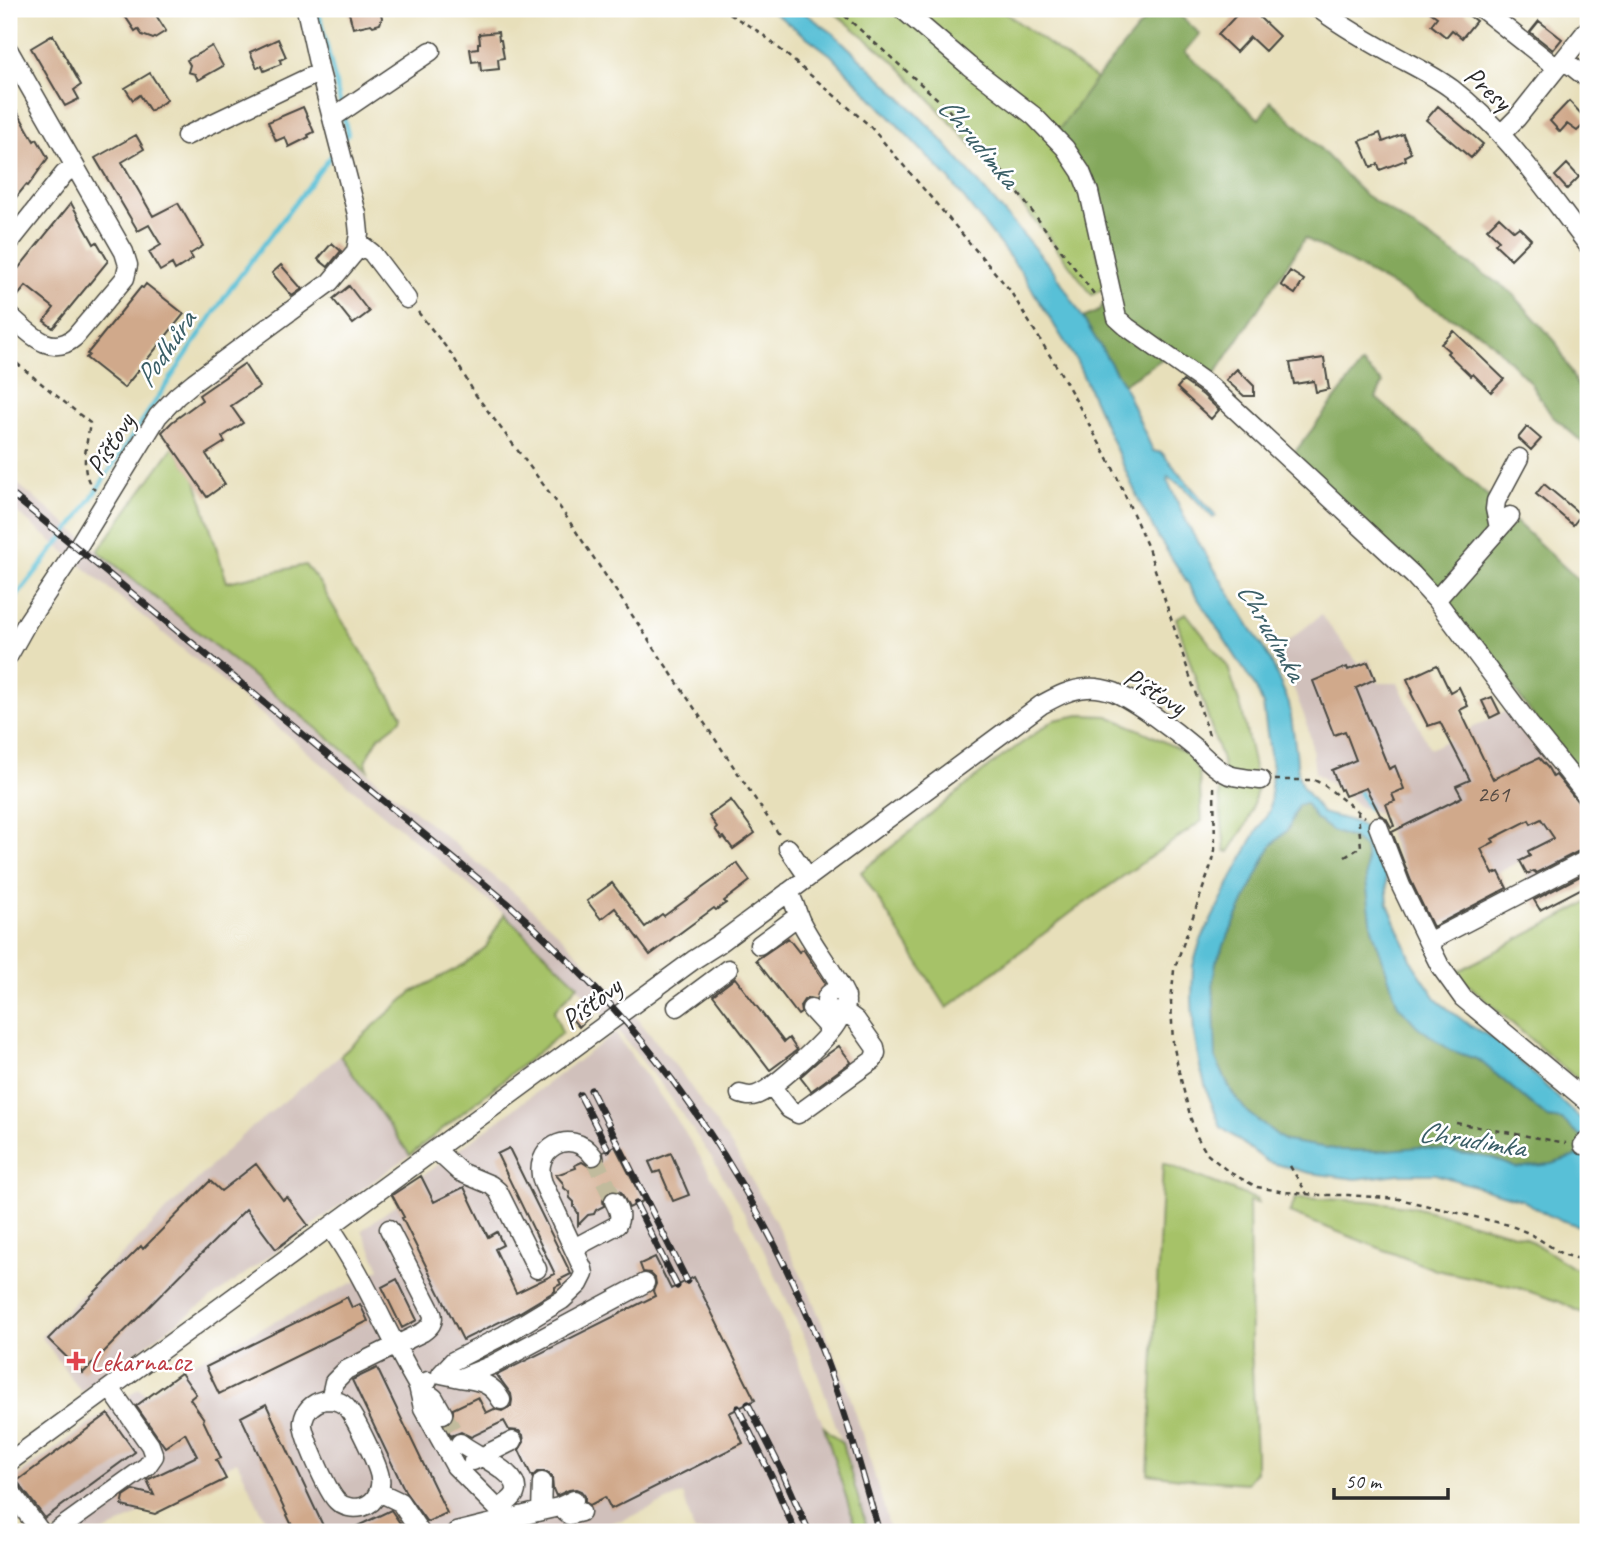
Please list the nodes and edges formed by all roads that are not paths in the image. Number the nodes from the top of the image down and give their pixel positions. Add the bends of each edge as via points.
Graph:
1 (306, 9) edge
2 (902, 9) edge
3 (1320, 9) edge
4 (1482, 9) edge
5 (1588, 29) edge
6 (431, 51) dead end
7 (11, 61) edge
8 (1560, 64) junction
9 (320, 72) junction
10 (1588, 79) edge
11 (334, 126) junction
12 (1501, 134) junction
13 (186, 136) dead end
14 (75, 166) junction
15 (358, 242) junction
16 (9, 243) edge
17 (1588, 245) edge
18 (407, 299) road end
19 (9, 315) edge
20 (1519, 458) dead end
21 (1436, 600) junction
22 (9, 655) edge
23 (1261, 780) road end
24 (1588, 797) edge
25 (1369, 824) road end
26 (788, 848) road end
27 (1588, 859) edge
28 (806, 879) junction
29 (788, 892) junction
30 (798, 916) junction
31 (1428, 942) junction
32 (759, 945) dead end
33 (727, 969) dead end
34 (660, 984) junction
35 (842, 1006) junction
36 (811, 1009) dead end
37 (831, 1031) junction
38 (771, 1086) junction
39 (740, 1094) dead end
40 (1588, 1102) edge
41 (436, 1150) junction
42 (593, 1156) tunnel mouth
43 (614, 1201) tunnel mouth
44 (330, 1227) junction
45 (389, 1229) dead end
46 (574, 1248) junction
47 (537, 1269) dead end
48 (645, 1283) dead end
49 (187, 1343) dead end
50 (395, 1346) junction
51 (166, 1347) junction
52 (441, 1374) junction
53 (460, 1378) junction
54 (418, 1385) junction
55 (110, 1388) junction
56 (330, 1400) junction
57 (501, 1400) dead end
58 (443, 1414) tunnel mouth
59 (513, 1441) dead end
60 (460, 1443) tunnel mouth
61 (481, 1457) junction
62 (9, 1462) edge
63 (457, 1469) junction
64 (542, 1482) dead end
65 (9, 1489) edge
66 (379, 1492) junction
67 (514, 1495) junction
68 (559, 1506) junction
69 (504, 1514) junction
70 (41, 1532) edge
71 (55, 1532) edge
72 (420, 1532) edge
73 (456, 1532) edge
74 (524, 1532) edge

1 - 9 street
2 - 21 street via 1034,116 1065,148 1089,192 1117,318 1210,386
3 - 12 street, Presy via 1450,88
4 - 8 street
5 - 8 street
6 - 11 street
7 - 14 street
8 - 10 street
8 - 12 street
9 - 11 street
9 - 13 street
11 - 15 street via 357,214
12 - 17 street, Presy
14 - 16 street
14 - 19 street via 124,252 125,278 65,344 43,342
15 - 18 street
15 - 22 street, Píšťovy via 330,282 194,382 158,416
20 - 21 street via 1496,501 1495,509 1504,522
21 - 24 street
23 - 28 street, Píšťovy via 1230,775 1213,765 1114,692 1079,689 1041,705
25 - 31 street
26 - 28 street
27 - 31 street
28 - 29 street, Píšťovy
29 - 30 street
29 - 34 street, Píšťovy
30 - 32 street
30 - 35 street via 840,985
31 - 40 street via 1463,998
33 - 34 street via 679,1009
34 - 41 street, Píšťovy
35 - 37 street
35 - 38 street via 873,1044 873,1060 798,1114
36 - 37 street
37 - 38 street
38 - 39 street via 756,1095
41 - 44 street, Píšťovy
41 - 47 street via 460,1172 498,1191
42 - 46 street via 581,1145 562,1143 551,1148 541,1164 543,1183
43 - 46 street via 620,1214 617,1225
44 - 50 street
44 - 51 street, Píšťovy
45 - 50 street via 433,1317 427,1330
46 - 52 street via 584,1274 574,1290 453,1361
48 - 53 street
49 - 51 street
50 - 54 street
50 - 56 street via 341,1374
51 - 55 street, Píšťovy
52 - 53 street
52 - 54 street
53 - 57 street via 488,1385
54 - 58 street via 434,1398
54 - 63 street via 423,1408
55 - 62 street, Píšťovy
55 - 71 street via 154,1456 147,1466
56 - 66 street via 346,1406 353,1416 379,1472
56 - 66 street via 313,1404 302,1425 331,1493 345,1506 359,1508
59 - 61 street
60 - 61 street
61 - 63 street
61 - 67 street via 511,1475
63 - 69 street
64 - 68 street
65 - 70 street
66 - 72 street via 400,1502
67 - 68 street
67 - 69 street
68 - 69 street
69 - 73 street
69 - 74 street

